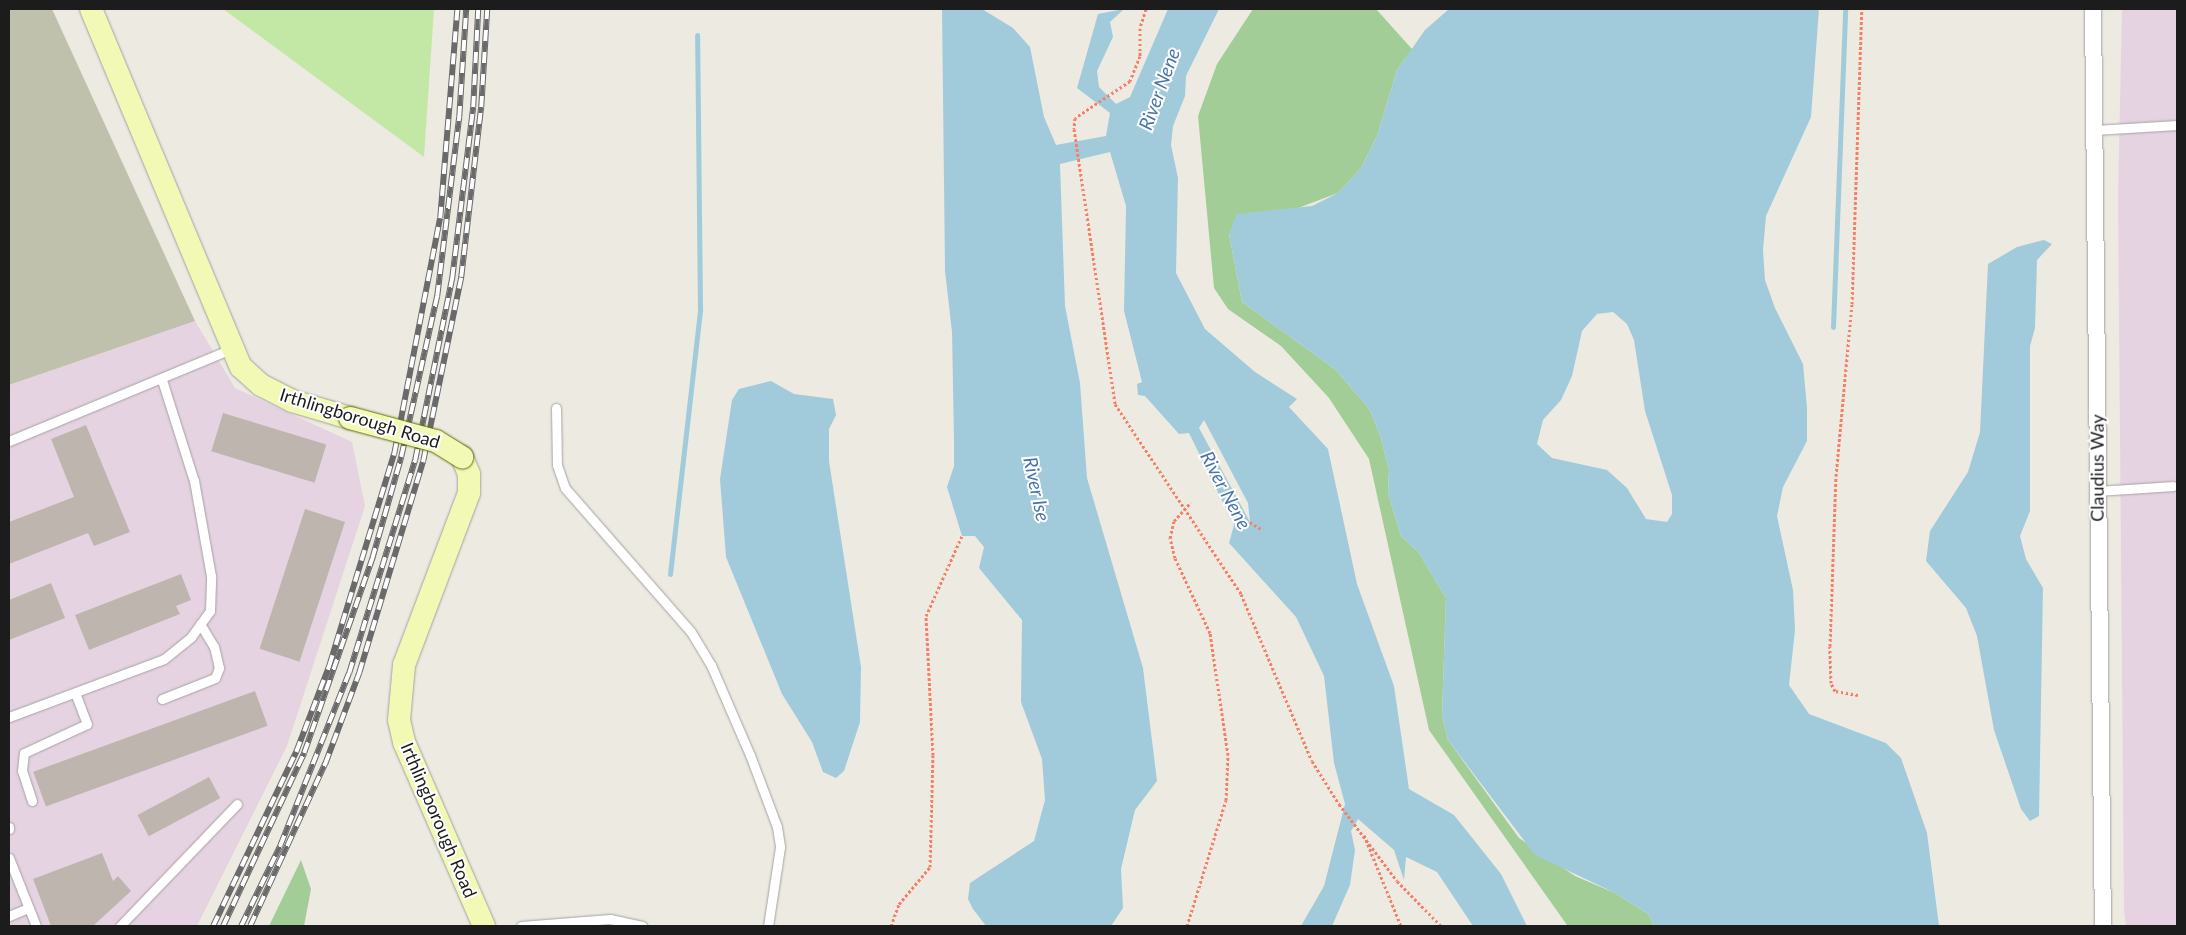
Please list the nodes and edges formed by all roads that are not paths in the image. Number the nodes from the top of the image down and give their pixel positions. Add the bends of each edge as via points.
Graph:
1 (91, 9) edge
2 (2093, 9) edge
3 (2177, 125) edge
4 (2095, 130) junction
5 (231, 349) junction
6 (162, 380) junction
7 (556, 408) dead end
8 (9, 441) edge
9 (2174, 486) dead end
10 (2098, 492) junction
11 (200, 624) junction
12 (75, 693) junction
13 (162, 699) dead end
14 (9, 718) edge
15 (32, 801) dead end
16 (237, 804) dead end
17 (9, 858) edge
18 (28, 908) junction
19 (9, 916) edge
20 (36, 926) edge
21 (120, 926) edge
22 (484, 926) edge
23 (521, 926) edge
24 (642, 926) edge
25 (768, 926) edge
26 (2103, 926) edge

1 - 5 main road, Irthlingborough Road
2 - 4 street, Claudius Way
3 - 4 lane
4 - 10 street, Claudius Way
5 - 6 lane
5 - 22 main road, Irthlingborough Road, bridge via 242,367 262,385 292,401 436,441 462,457 470,474 469,492 404,665 399,720 404,742
6 - 8 lane
6 - 11 lane via 194,481 211,576 210,611
7 - 25 lane via 557,465 565,488 691,632 710,665 750,755 777,827 780,847
9 - 10 lane
10 - 26 street, Claudius Way
11 - 12 lane via 164,659
11 - 13 lane via 214,648 219,668 215,678
12 - 14 lane
12 - 15 lane via 86,724 24,754 22,771
16 - 21 lane
17 - 18 lane
18 - 19 lane
18 - 20 lane
23 - 24 lane via 610,918

